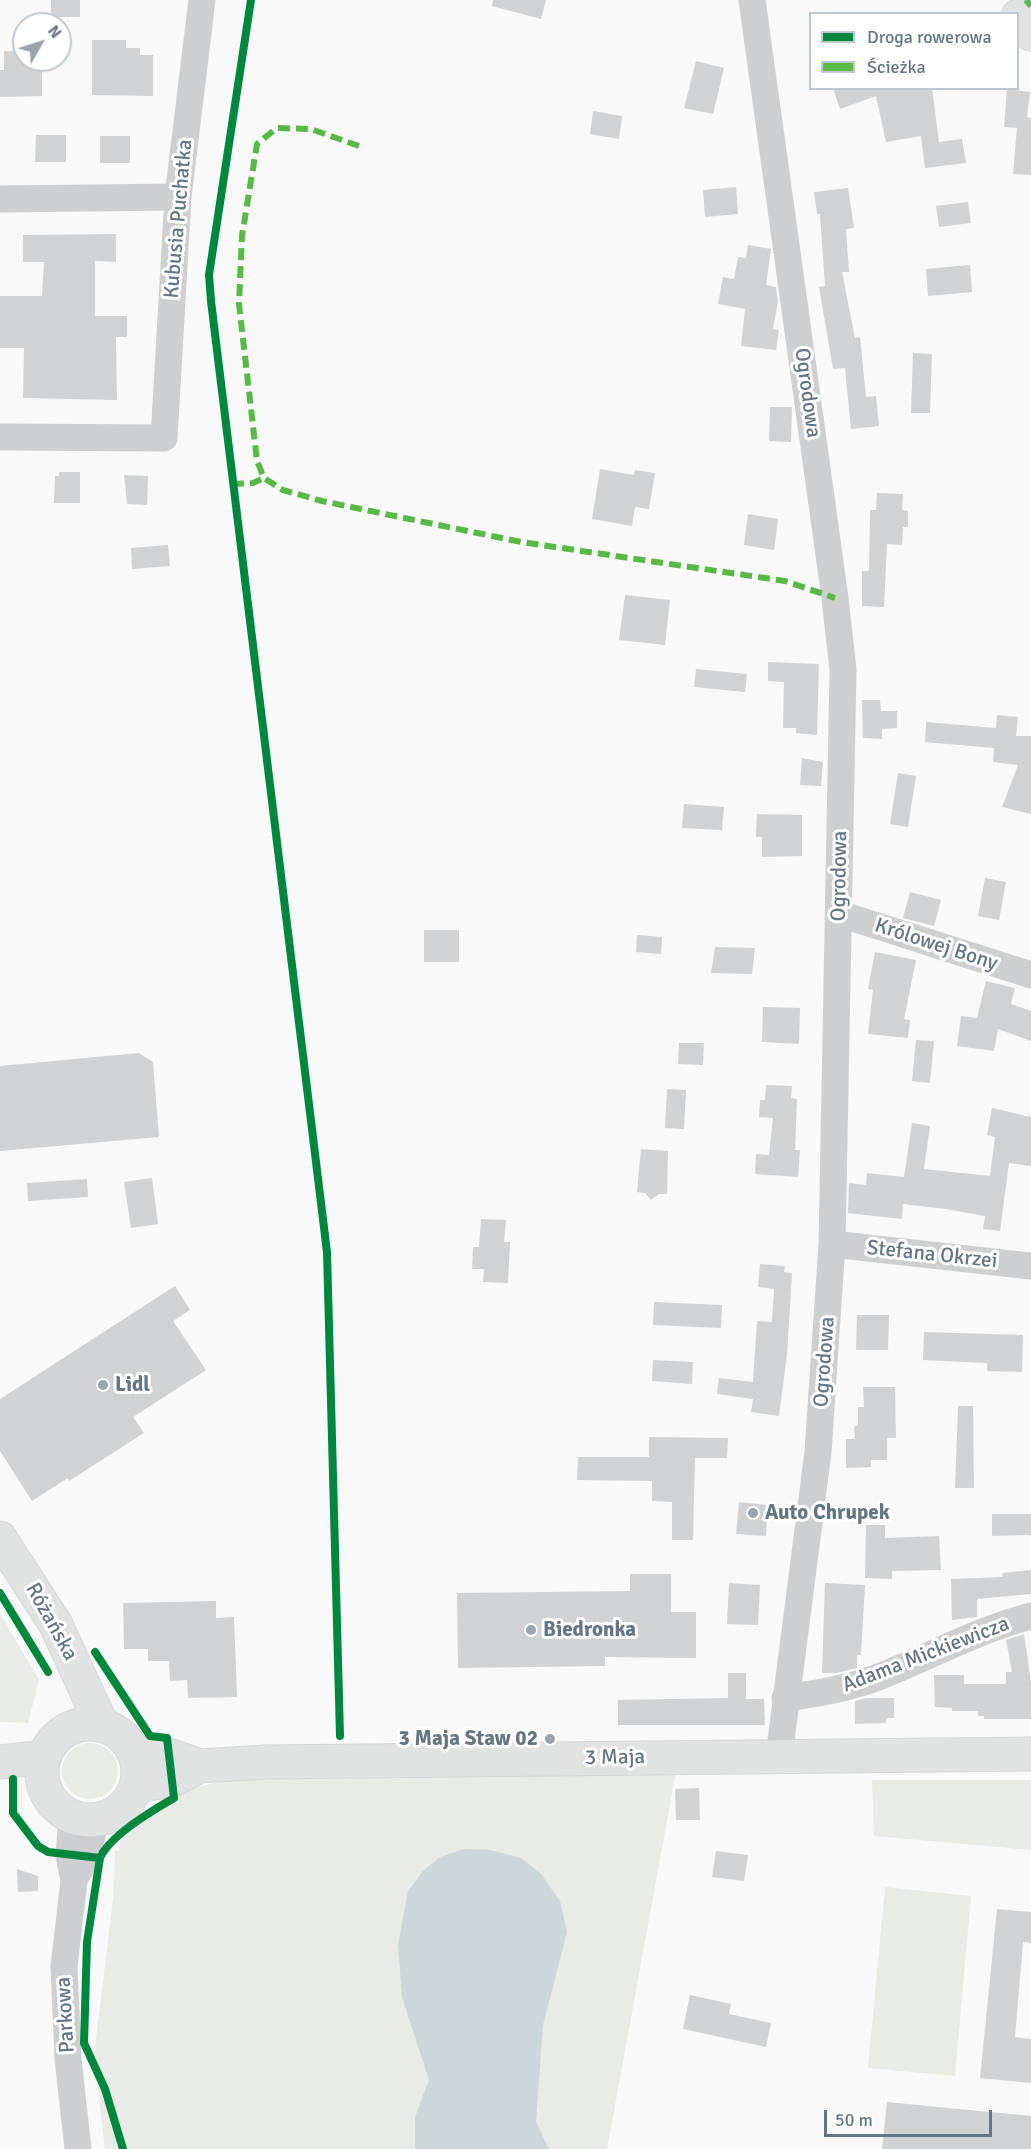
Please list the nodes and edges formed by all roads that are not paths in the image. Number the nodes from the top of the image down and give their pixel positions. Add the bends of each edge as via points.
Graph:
1 (202, 0) edge
2 (752, 0) edge
3 (1019, 18) edge
4 (1031, 34) edge
5 (178, 197) junction
6 (0, 199) edge
7 (0, 437) edge
8 (840, 915) junction
9 (1031, 975) edge
10 (832, 1244) junction
11 (1031, 1266) edge
12 (0, 1538) edge
13 (1031, 1616) edge
14 (785, 1698) junction
15 (90, 1725) junction
16 (135, 1754) junction
17 (1031, 1754) edge
18 (779, 1756) junction
19 (0, 1762) edge
20 (200, 1766) junction
21 (43, 1769) junction
22 (0, 1774) edge
23 (136, 1786) junction
24 (84, 1818) junction
25 (78, 2149) edge

1 - 5 street, Kubusia Puchatka
2 - 8 street, Ogrodowa via 843,670
3 - 4 street
5 - 6 street
5 - 7 street, Kubusia Puchatka via 164,438
8 - 9 street, Królowej Bony
8 - 10 street, Ogrodowa
10 - 11 street, Stefana Okrzei
10 - 14 street, Ogrodowa via 818,1452
12 - 15 street, Różańska via 56,1625 80,1678
13 - 14 street, Adama Mickiewicza via 979,1632 876,1678
14 - 18 street, Ogrodowa
15 - 16 street via 116,1731
15 - 21 street via 57,1737
16 - 20 street, 3 Maja via 169,1755
16 - 23 street
17 - 18 street, 3 Maja
18 - 20 street, 3 Maja
19 - 21 street
20 - 23 street, 3 Maja via 172,1780
21 - 22 street via 13,1779
21 - 24 street via 48,1796 58,1808
23 - 24 street via 121,1809
24 - 25 street, Parkowa via 69,1855 74,1881 64,1966 68,2059

